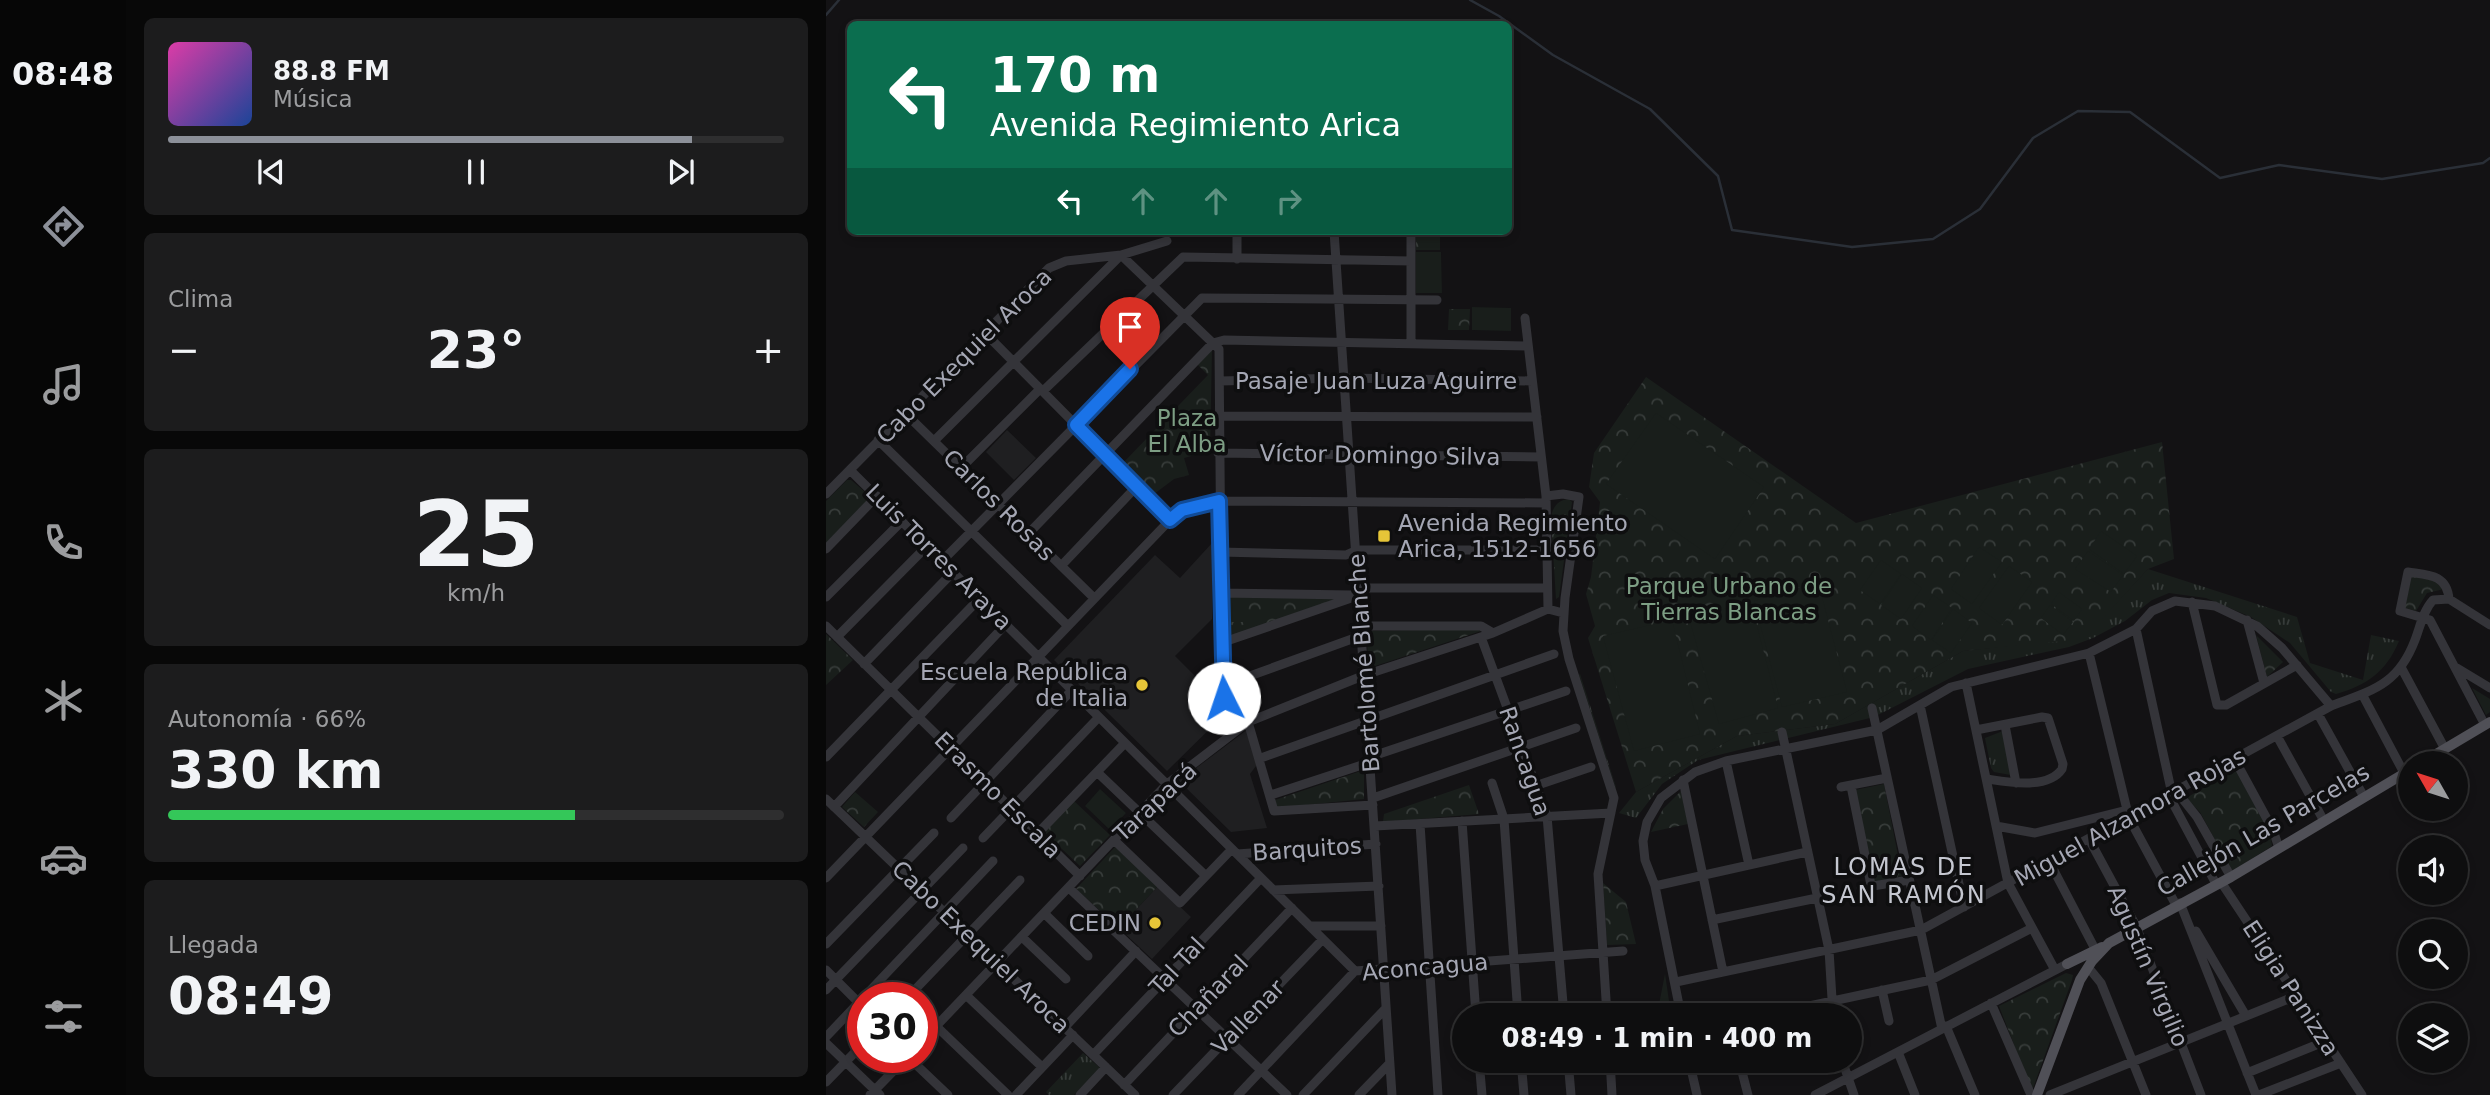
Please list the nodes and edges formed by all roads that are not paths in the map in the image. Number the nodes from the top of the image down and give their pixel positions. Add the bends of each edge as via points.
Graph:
1 (1237, 235) edge
2 (1335, 235) edge
3 (1411, 235) edge
4 (1167, 242) dead end
5 (1121, 255) junction
6 (1237, 259) junction
7 (1336, 260) junction
8 (1411, 261) junction
9 (1152, 283) junction
10 (1339, 300) junction
11 (1411, 300) junction
12 (1437, 300) dead end
13 (1185, 313) junction
14 (1525, 318) dead end
15 (984, 332) junction
16 (1342, 341) junction
17 (1411, 342) junction
18 (1213, 343) junction
19 (1528, 346) junction
20 (1013, 362) junction
21 (1345, 378) junction
22 (1220, 382) junction
23 (1532, 382) junction
24 (1041, 390) junction
25 (905, 413) junction
26 (1219, 416) junction
27 (1348, 417) junction
28 (1537, 417) junction
29 (1076, 425) junction
30 (878, 440) junction
31 (934, 441) junction
32 (1218, 453) junction
33 (1350, 453) junction
34 (1105, 454) junction
35 (1541, 457) junction
36 (961, 468) junction
37 (850, 470) junction
38 (1137, 486) junction
39 (826, 495) edge
40 (877, 496) junction
41 (1546, 500) junction
42 (1219, 501) junction
43 (1354, 501) junction
44 (998, 504) junction
45 (1170, 520) junction
46 (902, 521) junction
47 (971, 531) junction
48 (1028, 534) junction
49 (927, 546) junction
50 (826, 549) edge
51 (1357, 550) junction
52 (1547, 550) junction
53 (1220, 552) junction
54 (942, 561) junction
55 (1061, 566) junction
56 (953, 572) junction
57 (1547, 588) junction
58 (1360, 591) junction
59 (1220, 593) junction
60 (826, 597) edge
61 (980, 598) junction
62 (1094, 598) junction
63 (2449, 598) junction
64 (2192, 602) junction
65 (1548, 609) junction
66 (1563, 613) junction
67 (2423, 617) junction
68 (2247, 620) junction
69 (1006, 624) junction
70 (1067, 625) junction
71 (2490, 625) edge
72 (826, 626) edge
73 (2136, 629) junction
74 (1362, 631) junction
75 (1493, 633) junction
76 (837, 637) junction
77 (1481, 637) junction
78 (1221, 643) junction
79 (2089, 653) junction
80 (1554, 654) dead end
81 (1037, 655) junction
82 (864, 664) junction
83 (2297, 665) junction
84 (2456, 667) junction
85 (2402, 669) junction
86 (1365, 676) junction
87 (1495, 676) junction
88 (1966, 682) junction
89 (2264, 683) junction
90 (1222, 686) junction
91 (2490, 688) edge
92 (891, 690) junction
93 (1072, 690) junction
94 (1566, 691) dead end
95 (2362, 694) junction
96 (1920, 705) junction
97 (2331, 706) junction
98 (1872, 708) dead end
99 (1508, 712) junction
100 (2318, 714) junction
101 (918, 717) junction
102 (1100, 717) junction
103 (1368, 720) junction
104 (1248, 722) junction
105 (2488, 723) edge
106 (2004, 725) junction
107 (1576, 728) dead end
108 (1877, 730) junction
109 (1976, 730) junction
110 (1782, 732) dead end
111 (2277, 736) junction
112 (1125, 743) junction
113 (950, 748) junction
114 (1522, 748) junction
115 (1784, 748) junction
116 (2445, 749) junction
117 (2442, 751) edge
118 (2398, 756) edge
119 (826, 757) edge
120 (1261, 758) junction
121 (1371, 760) junction
122 (2235, 760) junction
123 (1726, 761) junction
124 (1591, 767) dead end
125 (1097, 772) junction
126 (2398, 776) edge
127 (1887, 778) junction
128 (1987, 779) junction
129 (1683, 780) junction
130 (985, 782) junction
131 (1492, 783) dead end
132 (2016, 783) junction
133 (1167, 784) junction
134 (1535, 786) junction
135 (2173, 794) junction
136 (1271, 795) junction
137 (2364, 797) junction
138 (1373, 802) junction
139 (830, 803) edge
140 (1011, 809) junction
141 (1140, 813) junction
142 (1611, 813) junction
143 (2128, 814) junction
144 (1547, 816) junction
145 (951, 818) dead end
146 (1504, 819) junction
147 (1462, 821) junction
148 (2324, 821) junction
149 (1420, 824) junction
150 (1375, 826) junction
151 (1996, 826) junction
152 (934, 832) dead end
153 (1037, 834) junction
154 (865, 837) junction
155 (983, 838) dead end
156 (2089, 839) junction
157 (1114, 840) junction
158 (1376, 844) junction
159 (963, 848) dead end
160 (2279, 848) junction
161 (1234, 851) junction
162 (1807, 852) junction
163 (993, 861) dead end
164 (2049, 861) junction
165 (1749, 865) junction
166 (899, 869) junction
167 (1080, 876) junction
168 (1206, 876) junction
169 (1703, 876) junction
170 (826, 878) edge
171 (1261, 878) junction
172 (1020, 880) dead end
173 (1909, 880) junction
174 (2223, 881) junction
175 (2008, 883) junction
176 (1378, 886) junction
177 (1655, 886) junction
178 (1069, 888) junction
179 (1273, 890) junction
180 (922, 891) junction
181 (1817, 898) junction
182 (2178, 904) junction
183 (1964, 906) junction
184 (1292, 908) junction
185 (944, 912) junction
186 (1044, 913) junction
187 (1712, 920) junction
188 (2188, 922) junction
189 (1310, 926) junction
190 (1381, 926) junction
191 (2136, 926) junction
192 (2032, 928) junction
193 (1921, 930) junction
194 (967, 935) junction
195 (1022, 937) junction
196 (1323, 939) junction
197 (826, 944) edge
198 (2100, 948) junction
199 (1829, 950) junction
200 (1136, 951) junction
201 (1623, 951) dead end
202 (1602, 952) junction
203 (1088, 956) dead end
204 (1558, 956) junction
205 (1515, 959) junction
206 (1472, 962) junction
207 (997, 963) junction
208 (2067, 964) junction
209 (1431, 965) junction
210 (1384, 968) junction
211 (826, 970) edge
212 (2055, 970) junction
213 (2086, 970) junction
214 (1355, 971) junction
215 (1723, 972) junction
216 (836, 979) junction
217 (1066, 979) dead end
218 (1165, 979) junction
219 (1931, 980) junction
220 (880, 982) edge
221 (922, 982) edge
222 (1676, 982) junction
223 (847, 988) edge
224 (826, 990) edge
225 (1882, 990) junction
226 (966, 995) junction
227 (2296, 996) junction
228 (1832, 1002) junction
229 (1475, 1003) edge
230 (1517, 1003) edge
231 (1562, 1003) edge
232 (1605, 1003) edge
233 (1679, 1003) edge
234 (1827, 1003) edge
235 (1991, 1003) junction
236 (1386, 1008) junction
237 (1196, 1009) junction
238 (847, 1016) edge
239 (2246, 1016) junction
240 (1889, 1021) dead end
241 (2228, 1023) junction
242 (938, 1024) edge
243 (1065, 1027) junction
244 (1944, 1027) junction
245 (938, 1028) edge
246 (1073, 1035) junction
247 (826, 1037) edge
248 (1228, 1039) junction
249 (2326, 1041) junction
250 (2181, 1042) junction
251 (826, 1043) edge
252 (1898, 1052) junction
253 (1093, 1055) junction
254 (845, 1062) junction
255 (2133, 1062) junction
256 (1390, 1063) junction
257 (2341, 1063) junction
258 (1042, 1067) junction
259 (1106, 1067) junction
260 (1261, 1071) junction
261 (893, 1073) edge
262 (924, 1073) edge
263 (1480, 1073) edge
264 (1522, 1073) edge
265 (1568, 1073) edge
266 (1610, 1073) edge
267 (1692, 1073) edge
268 (1742, 1073) edge
269 (1846, 1073) edge
270 (2247, 1073) junction
271 (1847, 1078) junction
272 (826, 1082) edge
273 (1125, 1084) junction
274 (875, 1093) edge
275 (948, 1095) edge
276 (1008, 1095) edge
277 (1016, 1095) edge
278 (1080, 1095) edge
279 (1135, 1095) edge
280 (1173, 1095) edge
281 (1238, 1095) edge
282 (1287, 1095) edge
283 (1303, 1095) edge
284 (1360, 1095) edge
285 (1392, 1095) edge
286 (1438, 1095) edge
287 (1482, 1095) edge
288 (1524, 1095) edge
289 (1571, 1095) edge
290 (1612, 1095) edge
291 (1697, 1095) edge
292 (1748, 1095) edge
293 (1815, 1095) edge
294 (1854, 1095) edge
295 (1915, 1095) edge
296 (1975, 1095) edge
297 (2031, 1095) edge
298 (2037, 1095) edge
299 (2050, 1095) edge
300 (2146, 1095) edge
301 (2202, 1095) edge
302 (2258, 1095) edge
303 (2362, 1095) edge

1 - 6 street
2 - 7 street, Bartolomé Blanche
3 - 8 street
4 - 5 street, Cabo Exequiel Aroca
5 - 9 street
5 - 15 street, Cabo Exequiel Aroca via 1066,261 1049,268
5 - 20 street
6 - 7 street
6 - 9 street via 1183,257
7 - 8 street
7 - 10 street, Bartolomé Blanche
8 - 11 street
9 - 13 street
9 - 24 street
10 - 11 street
10 - 13 street via 1202,298
10 - 16 street, Bartolomé Blanche
11 - 12 street
11 - 17 street
13 - 18 street
13 - 29 street
14 - 19 street
15 - 20 street
15 - 25 street, Cabo Exequiel Aroca
16 - 17 street
16 - 18 street
16 - 21 street, Bartolomé Blanche
17 - 19 street
18 - 22 street via 1219,349
18 - 34 street
19 - 23 street
20 - 24 street
20 - 31 street
21 - 22 street, Pasaje Juan Luza Aguirre
21 - 23 street, Pasaje Juan Luza Aguirre
21 - 27 street, Bartolomé Blanche
22 - 26 street
23 - 28 street
24 - 29 street
24 - 36 street
25 - 30 street, Cabo Exequiel Aroca
25 - 31 street, Carlos Rosas
26 - 27 street
26 - 32 street
27 - 28 street
27 - 33 street, Bartolomé Blanche
28 - 35 street
29 - 34 street
29 - 44 street
30 - 37 street, Cabo Exequiel Aroca
30 - 47 street
31 - 36 street, Carlos Rosas
32 - 33 street, Víctor Domingo Silva
32 - 42 street
33 - 35 street, Víctor Domingo Silva
33 - 43 street, Bartolomé Blanche
34 - 38 street
34 - 48 street
35 - 41 street
36 - 44 street, Carlos Rosas
37 - 39 street, Cabo Exequiel Aroca
37 - 40 street, Luis Torres Araya
38 - 45 street
38 - 55 street
40 - 46 street, Luis Torres Araya
40 - 50 street
41 - 43 street
41 - 52 street
41 - 66 street via 1563,494 1579,496
42 - 43 street
42 - 45 street via 1182,510
42 - 53 street
43 - 51 street, Bartolomé Blanche
44 - 47 street
44 - 48 street, Carlos Rosas
45 - 62 street
46 - 49 street, Luis Torres Araya
46 - 60 street
47 - 54 street
47 - 70 street
48 - 55 street, Carlos Rosas
49 - 54 street, Luis Torres Araya
49 - 76 street
51 - 52 street
51 - 53 street via 1346,555
51 - 58 street, Bartolomé Blanche
52 - 57 street
53 - 59 street
54 - 56 street, Luis Torres Araya
55 - 62 street, Carlos Rosas
56 - 61 street, Luis Torres Araya
56 - 82 street
57 - 58 street
57 - 65 street
58 - 59 street
58 - 74 street, Bartolomé Blanche
58 - 78 street
59 - 78 street
61 - 69 street, Luis Torres Araya
61 - 92 street
62 - 70 street
63 - 67 street via 2433,600
63 - 67 street via 2438,577 2408,572 2400,611
63 - 71 street
64 - 68 street
64 - 73 street via 2162,605
64 - 89 street via 2215,704 2224,706
65 - 66 street
65 - 75 street, Tarapacá
66 - 142 street via 1566,649 1614,798
67 - 84 street via 2430,620
67 - 85 street
68 - 83 street
68 - 89 street
69 - 81 street, Luis Torres Araya
69 - 101 street
70 - 81 street
72 - 76 street, Erasmo Escala
73 - 79 street
73 - 135 street
74 - 75 street via 1481,626
74 - 86 street, Bartolomé Blanche
74 - 90 street
75 - 77 street, Tarapacá
76 - 82 street, Erasmo Escala
77 - 86 street, Tarapacá
77 - 87 street, Rancagua
78 - 90 street
79 - 88 street
79 - 143 street
80 - 87 street
81 - 93 street, Luis Torres Araya
81 - 113 street
82 - 92 street, Erasmo Escala
83 - 89 street
83 - 97 street
84 - 91 street
84 - 105 street
85 - 95 street, Miguel Alzamora Rojas
85 - 116 street
86 - 103 street, Bartolomé Blanche
86 - 104 street, Tarapacá
87 - 99 street, Rancagua
87 - 103 street
88 - 96 street
88 - 109 street
90 - 104 street via 1227,702
92 - 101 street, Erasmo Escala
92 - 119 street
93 - 102 street, Luis Torres Araya
93 - 130 street
94 - 99 street
95 - 97 street, Miguel Alzamora Rojas
95 - 118 street
96 - 108 street
96 - 183 street
97 - 100 street, Miguel Alzamora Rojas
98 - 108 street
99 - 114 street, Rancagua
99 - 121 street
100 - 111 street, Miguel Alzamora Rojas
100 - 137 street
101 - 113 street, Erasmo Escala
101 - 139 street
102 - 112 street, Luis Torres Araya
102 - 140 street
103 - 120 street
103 - 121 street, Bartolomé Blanche
104 - 120 street
104 - 133 street, Tarapacá
105 - 116 main road
106 - 109 street
106 - 132 street
106 - 132 street via 2048,718 2063,764 2054,777
107 - 114 street
108 - 115 street
108 - 127 street
109 - 128 street
110 - 115 street
111 - 122 street, Miguel Alzamora Rojas
111 - 148 street
112 - 125 street
112 - 133 street, Luis Torres Araya
113 - 130 street, Erasmo Escala
113 - 154 street
114 - 134 street, Rancagua
114 - 138 street
115 - 123 street
115 - 162 street
116 - 117 main road
120 - 136 street
121 - 136 street
121 - 138 street, Bartolomé Blanche
122 - 135 street, Miguel Alzamora Rojas
122 - 160 street
123 - 129 street
123 - 165 street
124 - 134 street
125 - 141 street
125 - 153 street
126 - 137 main road, Callejón Las Parcelas
127 - 173 street
127 - 173 street via 1846,787 1866,887
128 - 132 street
128 - 151 street
129 - 169 street
129 - 177 street via 1661,798 1647,822 1643,850
130 - 140 street, Erasmo Escala
130 - 145 street
131 - 146 street
133 - 141 street, Tarapacá
133 - 161 street, Luis Torres Araya
134 - 144 street, Rancagua
135 - 143 street, Miguel Alzamora Rojas
135 - 174 street
135 - 174 street via 2197,817
136 - 138 street via 1274,811
137 - 148 main road, Callejón Las Parcelas
138 - 150 street, Bartolomé Blanche
139 - 154 street, Cabo Exequiel Aroca
140 - 153 street, Erasmo Escala
140 - 155 street
141 - 157 street, Tarapacá
141 - 168 street
142 - 144 street
142 - 202 street via 1598,874
143 - 151 street via 2035,832
143 - 156 street, Miguel Alzamora Rojas
143 - 182 street
144 - 146 street
144 - 204 street, Rancagua
146 - 147 street
146 - 205 street
147 - 149 street
147 - 206 street
148 - 160 main road, Callejón Las Parcelas
149 - 150 street
149 - 209 street
150 - 158 street, Bartolomé Blanche
151 - 175 street
152 - 166 street
153 - 167 street, Erasmo Escala
154 - 166 street, Cabo Exequiel Aroca
154 - 170 street
156 - 164 street, Miguel Alzamora Rojas
156 - 191 street, Agustín Virgilio
157 - 167 street, Tarapacá
157 - 168 street via 1180,903
158 - 161 street, Barquitos
158 - 176 street, Bartolomé Blanche
159 - 180 street
160 - 174 main road, Callejón Las Parcelas
161 - 168 street
161 - 171 street, Luis Torres Araya
162 - 165 street
162 - 181 street
163 - 185 street
164 - 175 street, Miguel Alzamora Rojas
164 - 198 street
165 - 169 street
166 - 180 street, Cabo Exequiel Aroca
166 - 197 street
167 - 178 street, Tarapacá
169 - 177 street
169 - 187 street
171 - 179 street, Luis Torres Araya
171 - 218 street, Tal Tal
172 - 194 street
173 - 193 street
174 - 182 main road, Callejón Las Parcelas
174 - 227 street, Eligia Panizza
175 - 183 street, Miguel Alzamora Rojas
175 - 192 street
176 - 179 street
176 - 190 street, Bartolomé Blanche
177 - 222 street
178 - 186 street, Tarapacá
178 - 200 street, Erasmo Escala
179 - 184 street, Luis Torres Araya
180 - 185 street, Cabo Exequiel Aroca
180 - 216 street
181 - 187 street
181 - 199 street
182 - 188 street
182 - 191 main road, Callejón Las Parcelas
183 - 193 street, Miguel Alzamora Rojas
184 - 189 street, Luis Torres Araya
184 - 237 street, Chañaral
185 - 194 street, Cabo Exequiel Aroca
185 - 220 street
186 - 195 street, Tarapacá
186 - 203 street
187 - 215 street
188 - 239 street
188 - 241 street
189 - 190 street
189 - 196 street, Luis Torres Araya
190 - 210 street, Bartolomé Blanche
191 - 198 main road, Callejón Las Parcelas
191 - 250 street, Agustín Virgilio
192 - 212 street
192 - 219 street
193 - 199 street, Miguel Alzamora Rojas
193 - 219 street
194 - 207 street, Cabo Exequiel Aroca
194 - 221 street
195 - 207 street, Tarapacá
195 - 217 street
196 - 214 street, Luis Torres Araya
196 - 248 street, Vallenar
198 - 208 main road
198 - 213 main road
199 - 215 street, Miguel Alzamora Rojas
199 - 228 street
200 - 218 street, Erasmo Escala
200 - 243 street
201 - 202 street, Aconcagua
202 - 204 street, Aconcagua
202 - 232 street
204 - 205 street, Aconcagua
204 - 231 street, Rancagua
205 - 206 street, Aconcagua
205 - 230 street
206 - 209 street, Aconcagua
206 - 229 street
207 - 226 street, Tarapacá
207 - 243 street, Cabo Exequiel Aroca
208 - 212 street
208 - 213 main road via 2078,962
209 - 210 street, Aconcagua
209 - 286 street
210 - 214 street, Aconcagua
210 - 236 street, Bartolomé Blanche
211 - 216 street
212 - 235 street
213 - 255 street via 2097,975
213 - 298 main road
214 - 260 street, Aconcagua
215 - 222 street, Miguel Alzamora Rojas
216 - 223 street
216 - 224 street
218 - 237 street, Erasmo Escala
218 - 253 street, Tal Tal
219 - 225 street
219 - 244 street
222 - 233 street
225 - 228 street
225 - 240 street
226 - 242 street, Tarapacá
226 - 258 street
227 - 239 street
227 - 249 street, Eligia Panizza
228 - 234 street
235 - 244 street
235 - 297 street
236 - 256 street, Bartolomé Blanche
236 - 283 street
237 - 248 street, Erasmo Escala
237 - 273 street, Chañaral
238 - 247 street
239 - 241 street
241 - 250 street
241 - 270 street
243 - 246 street, Cabo Exequiel Aroca
244 - 252 street
244 - 296 street
245 - 276 street
246 - 253 street, Cabo Exequiel Aroca
246 - 258 street
248 - 260 street, Erasmo Escala
248 - 280 street, Vallenar
249 - 257 street, Eligia Panizza
249 - 270 street
250 - 255 street
250 - 301 street, Agustín Virgilio
251 - 254 street
252 - 271 street
252 - 295 street
253 - 259 street, Cabo Exequiel Aroca
254 - 272 street
254 - 274 street
255 - 299 street
255 - 300 street
256 - 284 street
256 - 285 street, Bartolomé Blanche
257 - 302 street
257 - 303 street, Eligia Panizza
258 - 277 street
259 - 273 street, Cabo Exequiel Aroca
259 - 278 street
260 - 281 street, Aconcagua
260 - 282 street, Erasmo Escala
261 - 274 street
262 - 275 street
263 - 287 street
264 - 288 street
265 - 289 street
266 - 290 street
267 - 291 street
268 - 292 street
269 - 271 street
270 - 302 street
271 - 293 street
271 - 294 street
273 - 279 street, Cabo Exequiel Aroca

